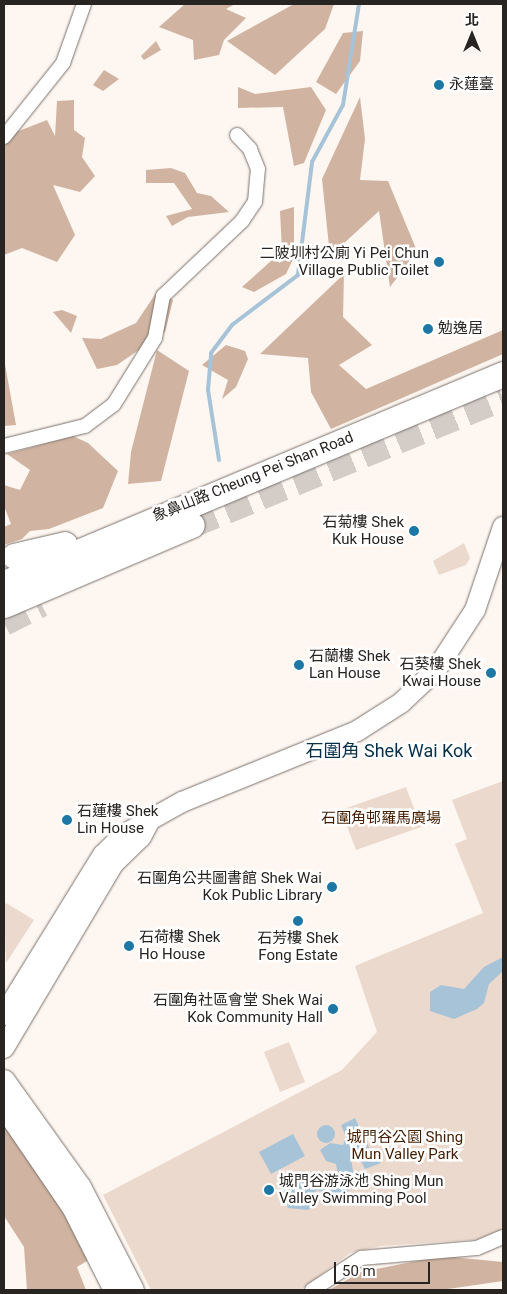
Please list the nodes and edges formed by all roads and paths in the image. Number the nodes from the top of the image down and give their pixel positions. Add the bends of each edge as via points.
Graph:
1 (84, 4) edge
2 (237, 135) dead end
3 (4, 137) edge
4 (503, 374) edge
5 (4, 446) edge
6 (192, 525) tunnel mouth
7 (503, 527) edge
8 (125, 541) junction
9 (14, 556) dead end
10 (4, 583) edge
11 (42, 604) tunnel mouth
12 (4, 605) edge
13 (152, 816) junction
14 (4, 1015) edge
15 (4, 1048) edge
16 (4, 1080) edge
17 (4, 1106) edge
18 (503, 1237) edge
19 (116, 1290) edge
20 (133, 1290) edge
21 (312, 1290) edge

1 - 3 street via 63,63
2 - 5 street via 250,149 258,169 255,202 242,221 163,296 155,338 114,404 100,418 52,437
4 - 8 highway, 象鼻山路 Cheung Pei Shan Road
6 - 8 highway, 象鼻山路 Cheung Pei Shan Road
7 - 13 street via 475,610 458,641 401,703 333,743
8 - 9 highway
8 - 10 highway, 象鼻山路 Cheung Pei Shan Road
8 - 11 highway
8 - 12 highway, 象鼻山路 Cheung Pei Shan Road
13 - 14 street via 103,855
13 - 15 street via 141,837 114,863
16 - 20 main road via 80,1187
17 - 19 main road via 73,1207
18 - 21 street via 486,1247 362,1258

